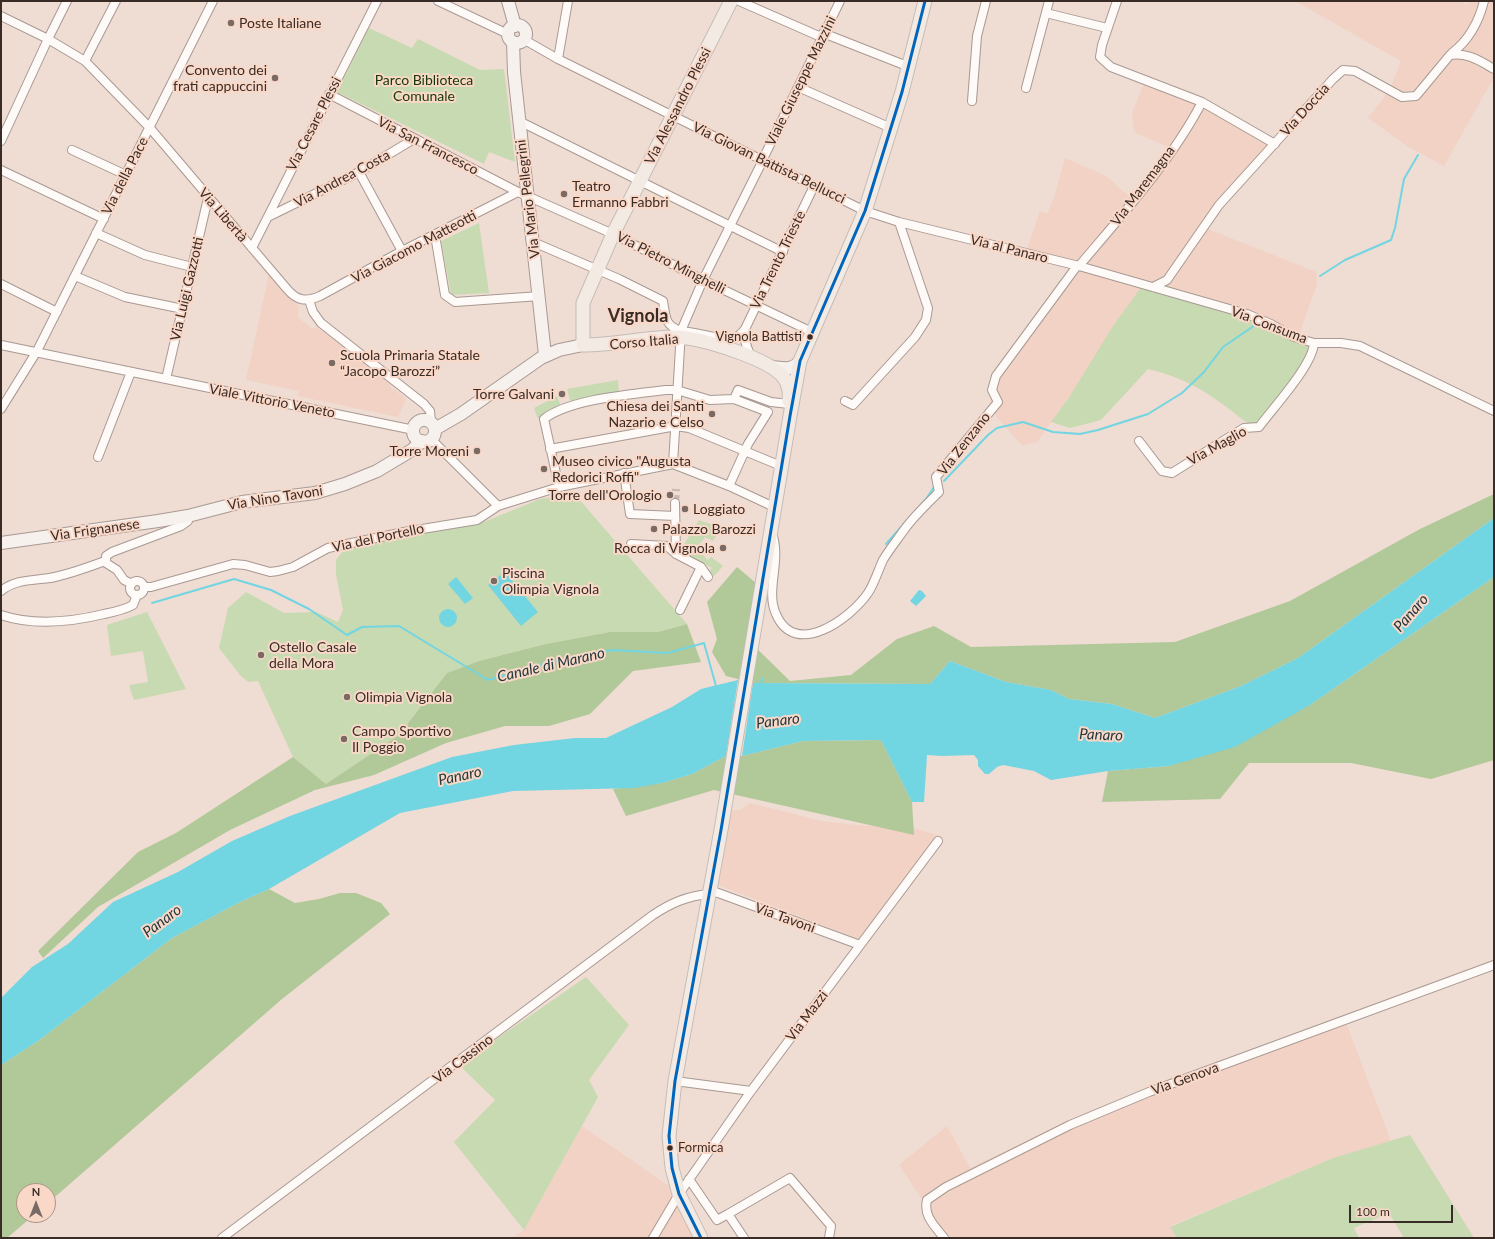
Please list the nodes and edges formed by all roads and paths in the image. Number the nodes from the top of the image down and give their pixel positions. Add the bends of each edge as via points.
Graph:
1 (67, 1) edge
2 (116, 1) edge
3 (213, 1) edge
4 (377, 1) edge
5 (438, 1) edge
6 (508, 1) edge
7 (568, 1) edge
8 (731, 1) edge
9 (739, 1) edge
10 (840, 1) edge
11 (986, 1) edge
12 (1049, 1) edge
13 (1117, 1) edge
14 (1484, 1) edge
15 (926, 3) edge
16 (1046, 13) junction
17 (1, 16) edge
18 (1107, 28) junction
19 (515, 35) junction
20 (822, 35) junction
21 (48, 39) junction
22 (1450, 55) junction
23 (558, 59) junction
24 (85, 61) junction
25 (907, 66) junction
26 (1494, 69) edge
27 (798, 87) junction
28 (1026, 88) dead end
29 (329, 94) junction
30 (972, 101) dead end
31 (1202, 102) junction
32 (673, 116) junction
33 (519, 121) junction
34 (150, 128) junction
35 (891, 128) junction
36 (414, 139) junction
37 (1, 141) edge
38 (1275, 144) junction
39 (72, 150) dead end
40 (762, 162) junction
41 (1, 170) edge
42 (359, 172) junction
43 (126, 174) junction
44 (640, 181) junction
45 (814, 186) junction
46 (523, 194) junction
47 (208, 198) junction
48 (865, 211) junction
49 (268, 217) junction
50 (104, 219) junction
51 (899, 222) junction
52 (731, 226) junction
53 (96, 233) junction
54 (613, 234) junction
55 (435, 235) junction
56 (533, 242) junction
57 (252, 248) junction
58 (402, 251) junction
59 (782, 252) junction
60 (1078, 266) junction
61 (192, 267) junction
62 (597, 270) junction
63 (75, 276) junction
64 (703, 280) junction
65 (1, 284) edge
66 (1153, 287) junction
67 (540, 296) junction
68 (309, 300) junction
69 (756, 305) junction
70 (183, 308) junction
71 (57, 312) junction
72 (745, 328) junction
73 (812, 332) junction
74 (680, 334) junction
75 (1314, 343) junction
76 (1, 345) edge
77 (583, 345) junction
78 (37, 351) junction
79 (545, 355) junction
80 (751, 358) junction
81 (800, 361) junction
82 (772, 367) junction
83 (131, 372) junction
84 (166, 379) junction
85 (677, 390) junction
86 (734, 399) junction
87 (845, 401) dead end
88 (1, 409) edge
89 (789, 410) junction
90 (1494, 411) edge
91 (676, 426) junction
92 (414, 430) junction
93 (430, 433) junction
94 (1139, 441) dead end
95 (550, 449) junction
96 (745, 450) junction
97 (98, 457) dead end
98 (672, 464) junction
99 (781, 466) junction
100 (624, 473) junction
101 (729, 486) junction
102 (559, 487) junction
103 (675, 503) tunnel mouth
104 (498, 506) junction
105 (774, 507) junction
106 (188, 516) junction
107 (675, 516) junction
108 (771, 529) junction
109 (1, 543) edge
110 (632, 544) dead end
111 (676, 554) junction
112 (105, 561) junction
113 (701, 567) junction
114 (708, 577) dead end
115 (132, 584) junction
116 (144, 587) junction
117 (1, 591) edge
118 (136, 595) junction
119 (680, 610) dead end
120 (1, 615) edge
121 (938, 841) dead end
122 (710, 892) junction
123 (860, 945) junction
124 (1494, 965) edge
125 (675, 1081) junction
126 (751, 1091) junction
127 (689, 1179) junction
128 (679, 1194) junction
129 (728, 1214) junction
130 (222, 1238) edge
131 (653, 1238) edge
132 (701, 1238) edge
133 (744, 1238) edge
134 (829, 1238) edge
135 (944, 1238) edge

1 - 21 street
2 - 24 street
3 - 34 street, Via della Pace
4 - 29 street, Via Cesare Plessi
5 - 19 street, Via Giovan Battista Bellucci
6 - 19 main road, Via Mario Pellegrini
7 - 23 street
8 - 32 main road, Via Alessandro Plessi
9 - 20 street
10 - 20 street, Viale Giuseppe Mazzini
11 - 30 street via 977,36
12 - 16 street
13 - 18 street
14 - 22 street via 1480,18 1466,40
15 - 25 main road
16 - 18 street
16 - 28 street
17 - 21 street, Via Libertà
18 - 31 street via 1100,57 1111,67
19 - 23 street, Via Giovan Battista Bellucci
19 - 33 main road, Via Mario Pellegrini via 514,68
20 - 25 street
20 - 27 street, Viale Giuseppe Mazzini
21 - 24 street, Via Libertà
21 - 37 street
22 - 26 street via 1466,55
22 - 38 street, Via Doccia via 1416,96 1402,97 1355,71 1343,70
23 - 32 street, Via Giovan Battista Bellucci
24 - 34 street, Via Libertà
25 - 35 main road
27 - 35 street
27 - 40 street, Viale Giuseppe Mazzini
29 - 36 street, Via San Francesco
29 - 49 street, Via Cesare Plessi
31 - 38 street
31 - 60 street, Via Maremagna via 1192,121 1155,172
32 - 40 street, Via Giovan Battista Bellucci
32 - 44 main road, Via Alessandro Plessi
33 - 44 street
33 - 46 main road, Via Mario Pellegrini
34 - 43 street, Via della Pace
34 - 47 street, Via Libertà
35 - 48 main road
36 - 42 street, Via Andrea Costa
36 - 46 street, Via San Francesco
38 - 66 street, Via Doccia via 1219,205 1167,280
39 - 43 street
40 - 45 street, Via Giovan Battista Bellucci
40 - 52 street, Viale Giuseppe Mazzini
41 - 50 street
42 - 49 street, Via Andrea Costa
42 - 58 street
43 - 50 street, Via della Pace
44 - 52 street
44 - 54 main road, Via Alessandro Plessi
45 - 48 street, Via Giovan Battista Bellucci
45 - 59 street, Via Trento Trieste
46 - 54 street, Via Pietro Minghelli
46 - 55 street, Via Giacomo Matteotti
46 - 56 main road, Via Mario Pellegrini
47 - 57 street, Via Libertà
47 - 61 street, Via Luigi Gazzotti
48 - 51 street, Via al Panaro
48 - 73 main road
49 - 57 street, Via Cesare Plessi
50 - 53 street, Via della Pace
51 - 60 street, Via al Panaro
51 - 87 street via 928,308 926,320 891,365 853,405
52 - 59 street
52 - 64 street, Viale Giuseppe Mazzini
53 - 61 street via 145,255
53 - 63 street, Via della Pace
54 - 62 main road, Via Alessandro Plessi
54 - 64 street, Via Pietro Minghelli
55 - 58 street, Via Giacomo Matteotti
55 - 67 street via 445,295 455,302
56 - 62 street
56 - 67 main road, Via Mario Pellegrini
57 - 68 street, Via Libertà via 291,294 298,299
58 - 68 street, Via Giacomo Matteotti via 338,287
59 - 69 street, Via Trento Trieste
60 - 66 street, Via al Panaro
60 - 108 street, Via Zenzano via 996,376 992,390 998,402 936,477 939,492 908,524 884,558 868,593 839,622 806,635 796,635 788,631 776,614 772,592 777,546
61 - 70 street, Via Luigi Gazzotti
62 - 74 street via 663,301 667,322
62 - 77 main road, Via Alessandro Plessi via 583,303
63 - 70 street via 125,297
63 - 71 street, Via della Pace
64 - 69 street, Via Pietro Minghelli
64 - 74 street, Viale Giuseppe Mazzini
65 - 71 street
66 - 75 street, Via Consuma via 1247,314 1294,337
67 - 79 main road, Via Mario Pellegrini
68 - 93 street via 313,312 321,323 424,404 430,411
69 - 72 street, Via Trento Trieste
69 - 73 street, Via Pietro Minghelli
70 - 84 street, Via Luigi Gazzotti
71 - 78 street, Via della Pace
72 - 74 street, Corso Italia via 741,334 726,339
72 - 80 street via 745,340
73 - 81 main road
74 - 77 main road, Corso Italia
74 - 80 main road, Corso Italia
74 - 85 street
75 - 90 street, Via Consuma via 1360,346
75 - 94 street, Via Maglio via 1314,351 1303,369 1259,427 1244,428 1172,473 1162,471
76 - 78 street, Viale Vittorio Veneto
77 - 79 main road, Corso Italia
78 - 83 street, Viale Vittorio Veneto
78 - 88 street, Via della Pace
79 - 93 main road, Via Nino Tavoni via 462,414
80 - 82 main road, Corso Italia
81 - 82 main road, Corso Italia via 792,368
81 - 89 main road
82 - 89 main road, Corso Italia via 787,383
83 - 84 street, Viale Vittorio Veneto
83 - 97 street
84 - 92 street, Viale Vittorio Veneto
85 - 86 street via 710,400
85 - 91 street
85 - 95 street via 592,401 553,412 544,419
86 - 89 street via 738,390
86 - 96 street via 768,412
89 - 99 main road
91 - 95 street
91 - 96 street via 689,428
91 - 98 street
92 - 93 main road via 416,437
92 - 93 main road via 416,424 425,420
93 - 104 street
93 - 106 main road, Via Nino Tavoni via 412,450 388,465 345,484 306,495 230,504
95 - 102 street
96 - 99 street
96 - 101 street
98 - 100 street, Via del Portello
98 - 101 street
99 - 105 main road
100 - 102 street, Via del Portello
100 - 107 street via 630,514
101 - 105 street
102 - 104 street, Via del Portello
103 - 107 street
104 - 116 street, Via del Portello via 477,520 328,548 293,567 282,570 270,572 232,564
105 - 108 main road
106 - 109 main road, Via Frignanese
106 - 112 street via 188,521 181,526 112,552 106,556
107 - 111 street
108 - 122 main road
110 - 111 street via 667,546
111 - 113 street
112 - 115 street via 117,570 124,580
112 - 117 street via 54,578 17,582
113 - 114 street
113 - 119 street
115 - 116 street via 139,582
115 - 118 street via 131,592
116 - 118 street via 142,593
118 - 120 street via 133,605 124,609 71,620 47,622
121 - 123 street, Via Mazzi
122 - 123 street, Via Tavoni
122 - 125 main road
122 - 130 street, Via Cassino via 672,902 652,915
123 - 126 street, Via Mazzi
124 - 135 street, Via Genova via 1149,1092 1070,1125 946,1187 927,1200 925,1208 928,1217
125 - 126 street
125 - 128 main road via 669,1136 672,1168
126 - 127 street, Via Mazzi
127 - 128 street, Via Mazzi
127 - 129 street via 717,1220
128 - 131 street, Via Mazzi
128 - 132 main road
129 - 133 street
129 - 134 street via 790,1178 831,1226

